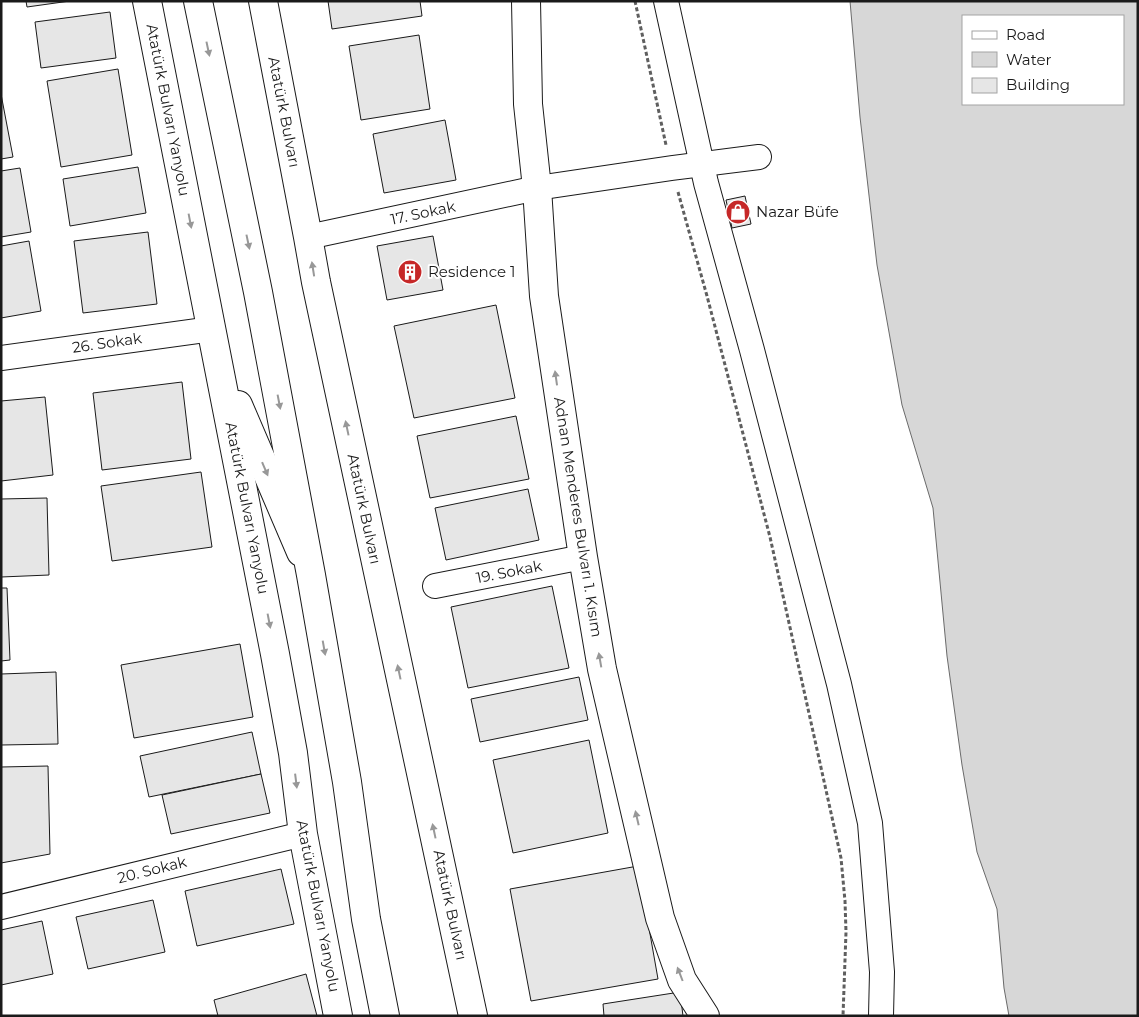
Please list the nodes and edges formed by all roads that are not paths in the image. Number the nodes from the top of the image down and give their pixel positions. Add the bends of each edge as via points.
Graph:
1 (147, 1) edge
2 (198, 1) edge
3 (263, 1) edge
4 (526, 1) edge
5 (666, 1) edge
6 (759, 157) dead end
7 (702, 165) junction
8 (537, 188) junction
9 (308, 237) junction
10 (212, 329) junction
11 (1, 358) edge
12 (218, 360) junction
13 (582, 557) junction
14 (311, 575) junction
15 (435, 586) dead end
16 (303, 834) junction
17 (1, 907) edge
18 (338, 1016) edge
19 (385, 1016) edge
20 (473, 1016) edge
21 (706, 1016) edge
22 (881, 1016) edge

1 -> 10 main road, Atatürk Bulvarı Yanyolu
2 -> 14 main road via 258,292
3 - 9 main road, Atatürk Bulvarı
4 - 8 main road, Adnan Menderes Bulvarı 1. Kısım via 528,104
5 - 7 street
6 - 7 street, 17. Sokak
7 - 8 street, 17. Sokak
7 - 22 street via 839,684 870,823 882,972
8 - 9 street, 17. Sokak
13 -> 8 main road, Adnan Menderes Bulvarı 1. Kısım via 544,296
20 -> 9 main road, Atatürk Bulvarı
10 - 11 street, 26. Sokak
10 - 12 main road, Atatürk Bulvarı Yanyolu
12 -> 14 main road
12 -> 16 main road, Atatürk Bulvarı Yanyolu via 292,744
13 - 15 street, 19. Sokak
21 -> 13 main road, Adnan Menderes Bulvarı 1. Kısım via 682,980 660,918 602,669
14 -> 19 main road via 347,782 366,919
16 - 17 street, 20. Sokak
16 - 18 main road, Atatürk Bulvarı Yanyolu

